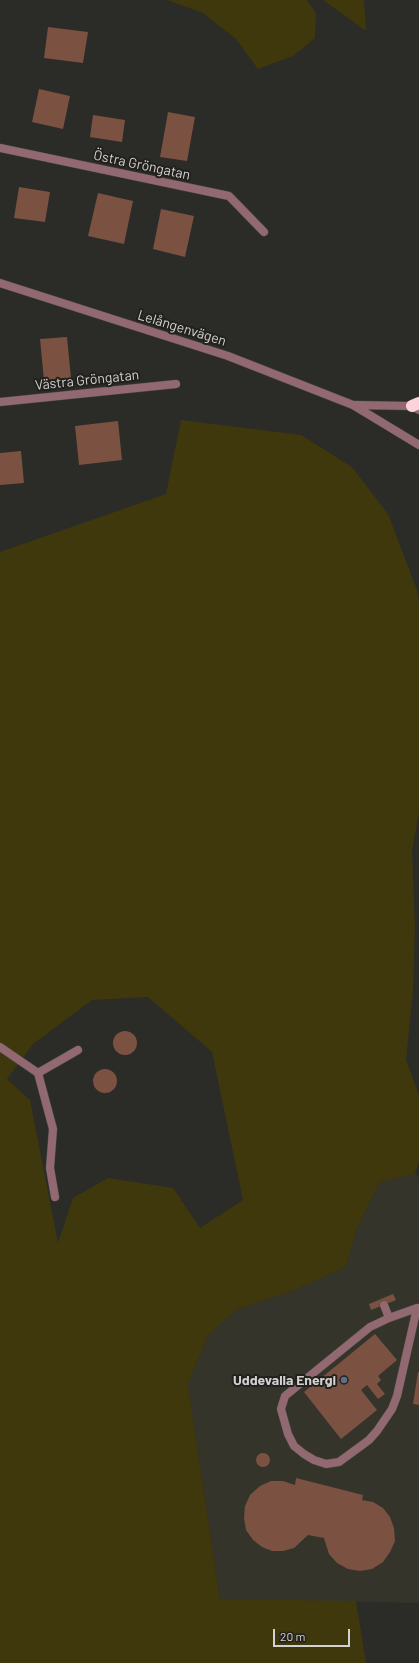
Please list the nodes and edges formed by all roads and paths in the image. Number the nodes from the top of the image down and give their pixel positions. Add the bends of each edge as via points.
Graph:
1 (0, 148) edge
2 (264, 232) dead end
3 (0, 283) edge
4 (176, 384) dead end
5 (0, 402) edge
6 (353, 405) junction
7 (417, 406) edge
8 (419, 445) edge
9 (0, 1047) edge
10 (78, 1050) dead end
11 (38, 1073) junction
12 (55, 1197) dead end
13 (384, 1305) dead end
14 (418, 1308) edge
15 (389, 1318) junction

1 - 2 street, Östra Gröngatan via 229,196
3 - 6 street, Lelångenvägen via 228,356
4 - 5 street, Västra Gröngatan
6 - 7 street, Lelångenvägen
6 - 8 street, Lelångenvägen
9 - 11 street
10 - 11 street
11 - 12 street via 53,1129 50,1168
13 - 15 street
14 - 15 street
14 - 15 street via 397,1396 385,1420 369,1440 339,1462 326,1464 314,1460 294,1446 288,1434 281,1409 285,1396 370,1327

